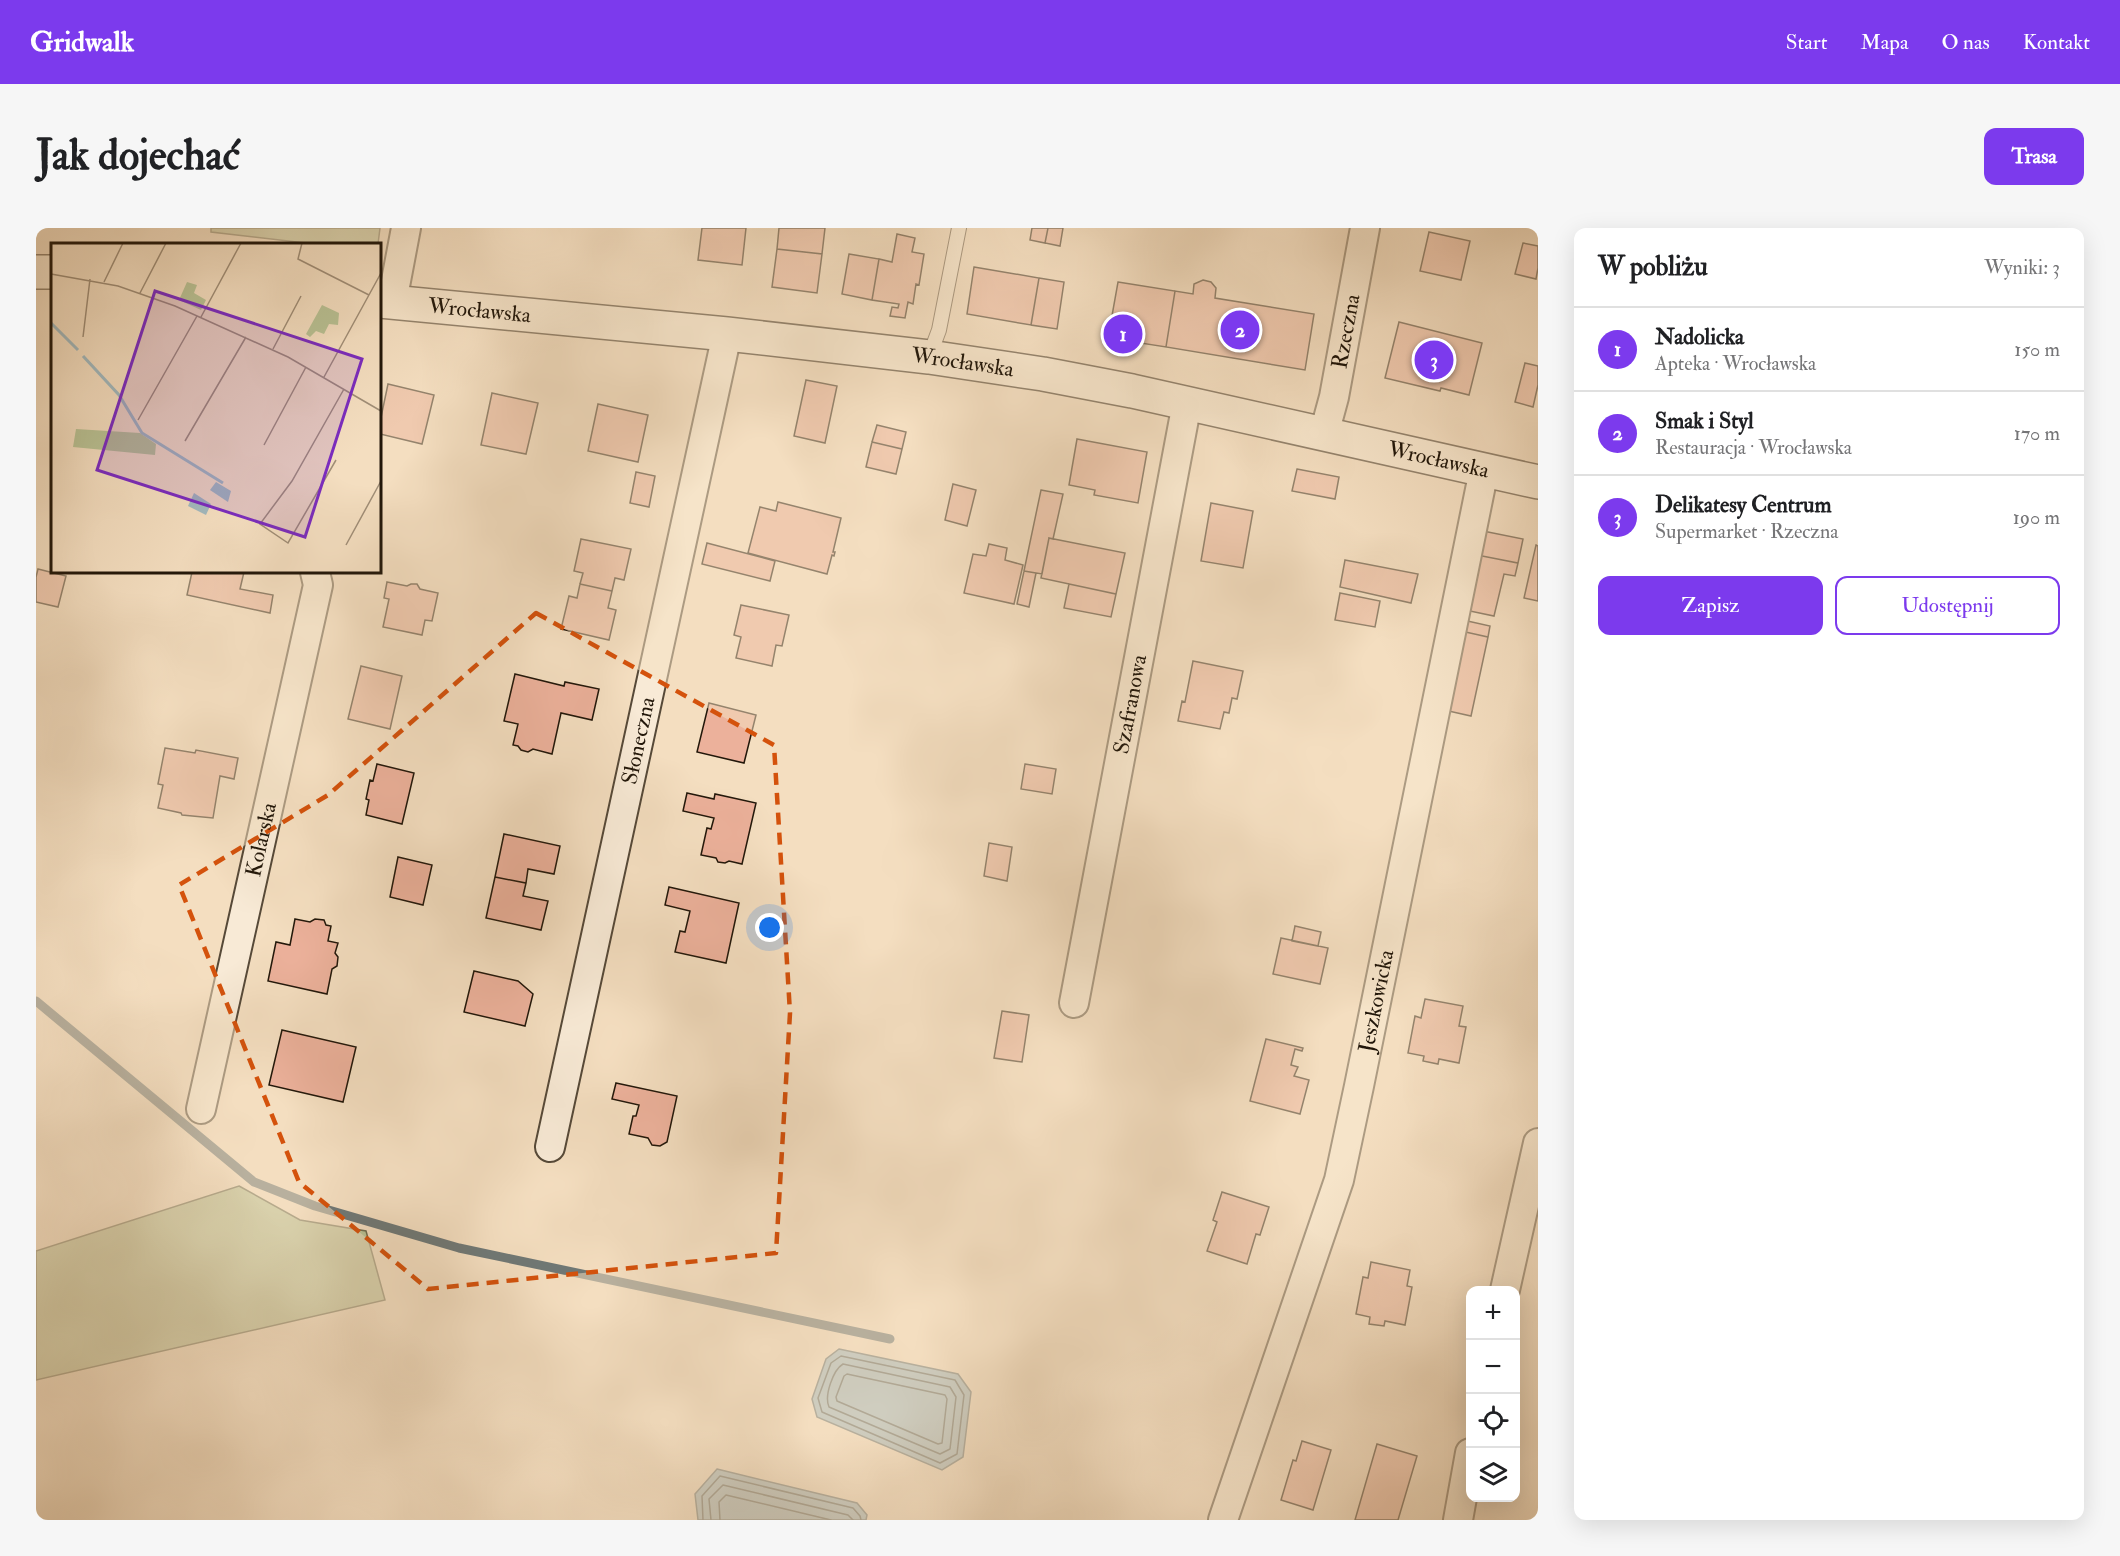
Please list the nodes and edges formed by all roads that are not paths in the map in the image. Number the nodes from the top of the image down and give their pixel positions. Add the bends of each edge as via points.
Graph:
1 (406, 228) edge
2 (959, 228) edge
3 (1365, 228) edge
4 (386, 301) edge
5 (727, 334) junction
6 (929, 357) junction
7 (1187, 403) junction
8 (1324, 434) junction
9 (1484, 470) junction
10 (1538, 482) edge
11 (315, 573) edge
12 (1074, 1003) dead end
13 (201, 1109) dead end
14 (1538, 1143) edge
15 (550, 1147) dead end
16 (1506, 1286) edge
17 (1466, 1475) edge
18 (1223, 1520) edge
19 (1458, 1520) edge

1 - 4 street
2 - 6 lane via 939,330
3 - 8 street, Rzeczna
4 - 5 street, Wrocławska
5 - 6 street, Wrocławska
5 - 15 street, Słoneczna
6 - 7 street, Wrocławska
7 - 8 street, Wrocławska
7 - 12 street, Szafranowa
8 - 9 street, Wrocławska
9 - 10 street, Wrocławska
9 - 18 street, Jeszkowicka via 1339,1180
11 - 13 street, Kolarska via 318,585
14 - 16 street
17 - 19 street

